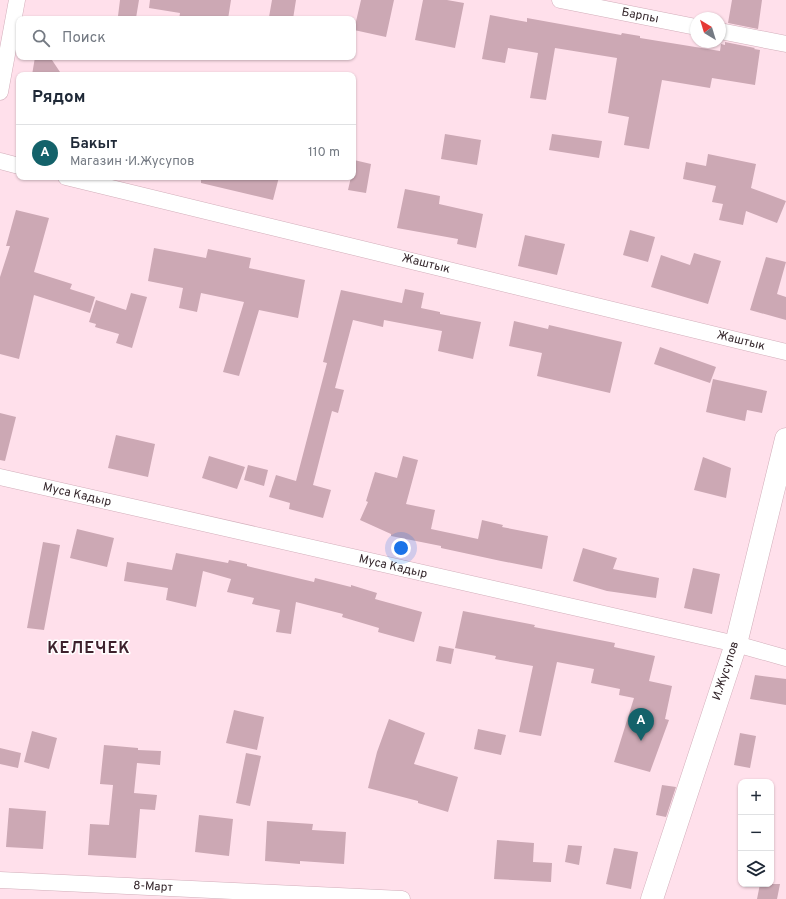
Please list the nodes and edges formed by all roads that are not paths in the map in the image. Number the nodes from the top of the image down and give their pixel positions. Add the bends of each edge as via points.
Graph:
1 (17, 0) edge
2 (560, 0) edge
3 (690, 26) edge
4 (726, 32) edge
5 (786, 44) edge
6 (0, 92) edge
7 (0, 161) edge
8 (16, 165) edge
9 (78, 180) edge
10 (786, 352) edge
11 (786, 439) edge
12 (0, 477) edge
13 (736, 644) junction
14 (786, 658) edge
15 (0, 880) edge
16 (402, 899) edge
17 (652, 899) edge

1 - 6 street
2 - 3 street, Барпы
4 - 5 street
7 - 8 street
9 - 10 street, Жаштык
11 - 13 street, И.Жусупов
12 - 13 street, Муса Кадыр
13 - 14 street, Муса Кадыр
13 - 17 street, И.Жусупов
15 - 16 street, 8-Март

